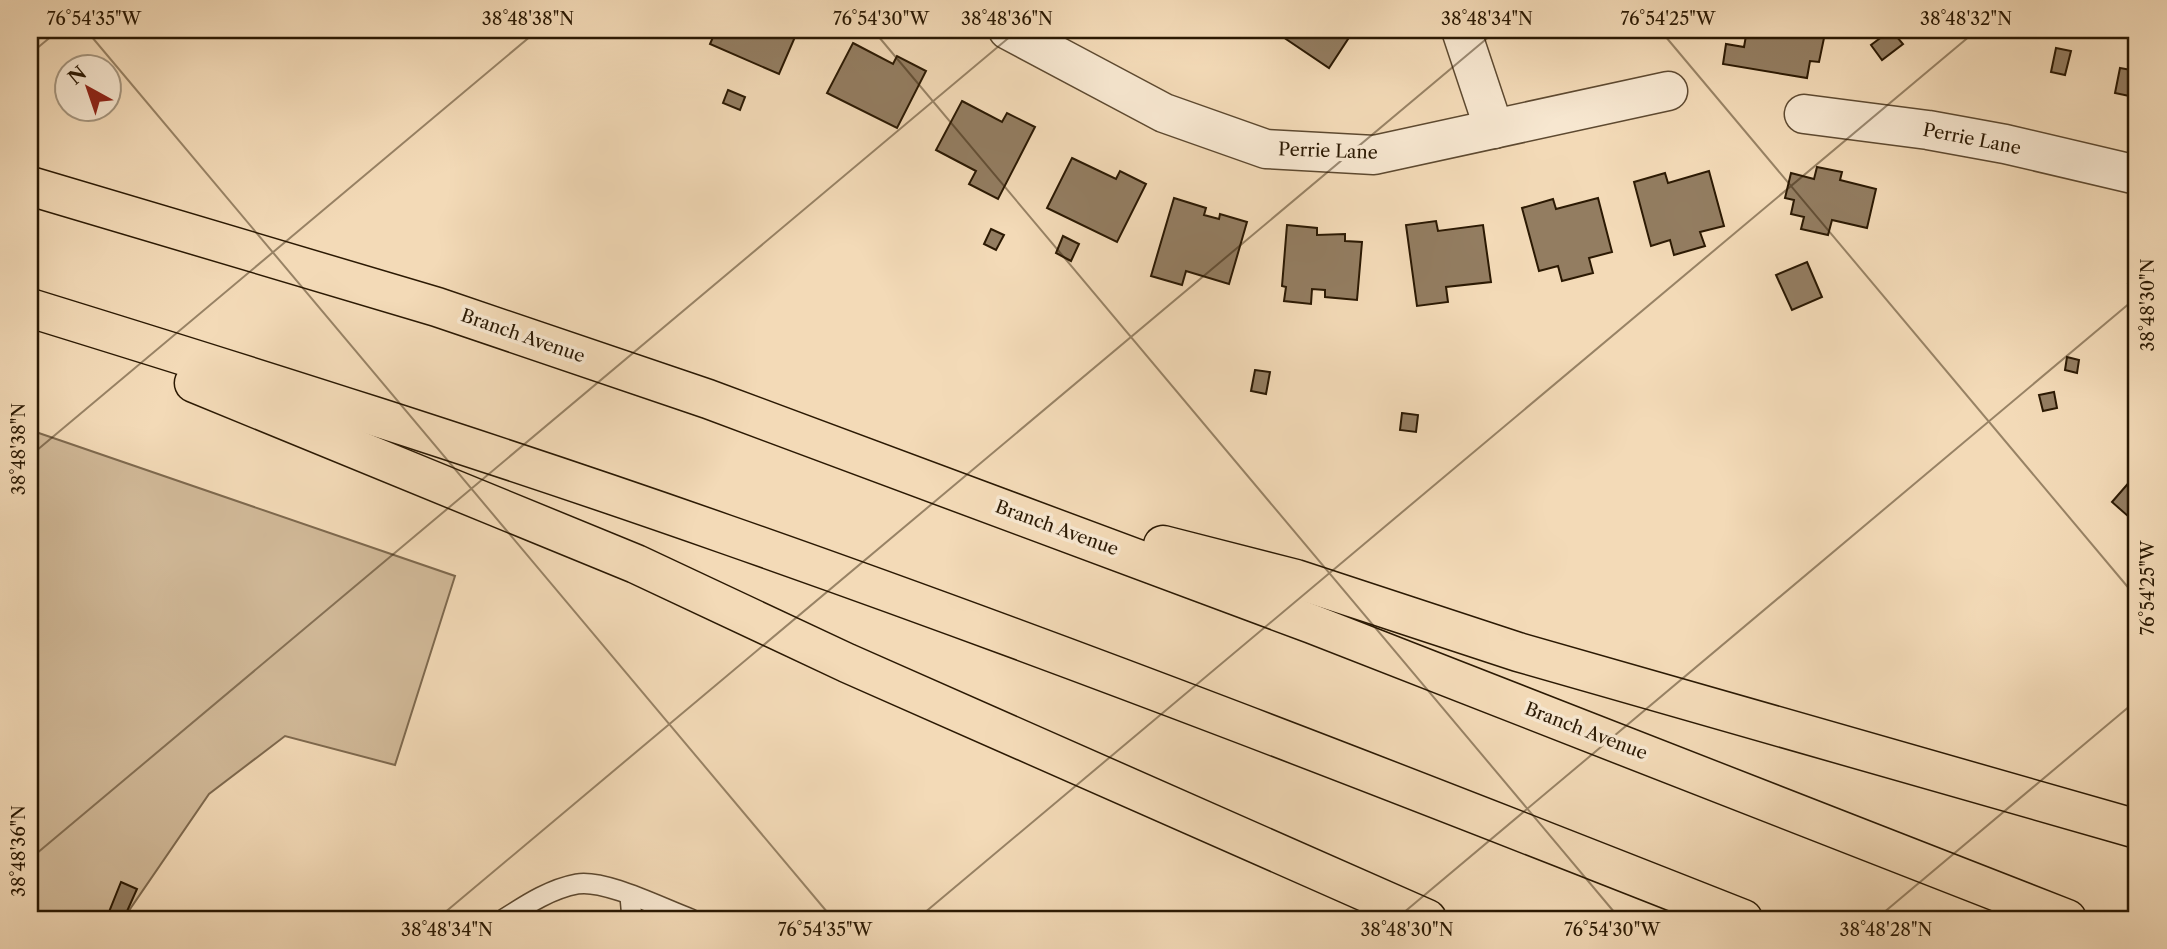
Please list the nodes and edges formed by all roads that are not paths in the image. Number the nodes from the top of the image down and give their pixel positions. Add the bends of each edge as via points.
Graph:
1 (1008, 30) edge
2 (1461, 30) edge
3 (1668, 91) dead end
4 (1804, 114) dead end
5 (1494, 129) junction
6 (2137, 175) edge
7 (30, 186) edge
8 (30, 307) edge
9 (30, 316) edge
10 (968, 495) junction
11 (2137, 829) edge
12 (630, 896) junction
13 (504, 919) edge
14 (632, 919) edge
15 (691, 919) edge
16 (1427, 919) edge
17 (1743, 919) edge
18 (2067, 919) edge

1 - 5 street, Perrie Lane via 1164,113 1266,149 1374,155
2 - 5 street
3 - 5 street, Perrie Lane
4 - 6 street, Perrie Lane via 1941,132
7 - 10 highway, Branch Avenue via 437,307 708,399
8 - 17 highway via 383,418 739,539 1136,683
9 - 16 highway via 636,564 846,663
10 - 11 highway via 1296,579 1518,652
10 - 18 highway, Branch Avenue
12 - 13 lane via 601,885 578,884 540,897
12 - 14 lane
12 - 15 lane

